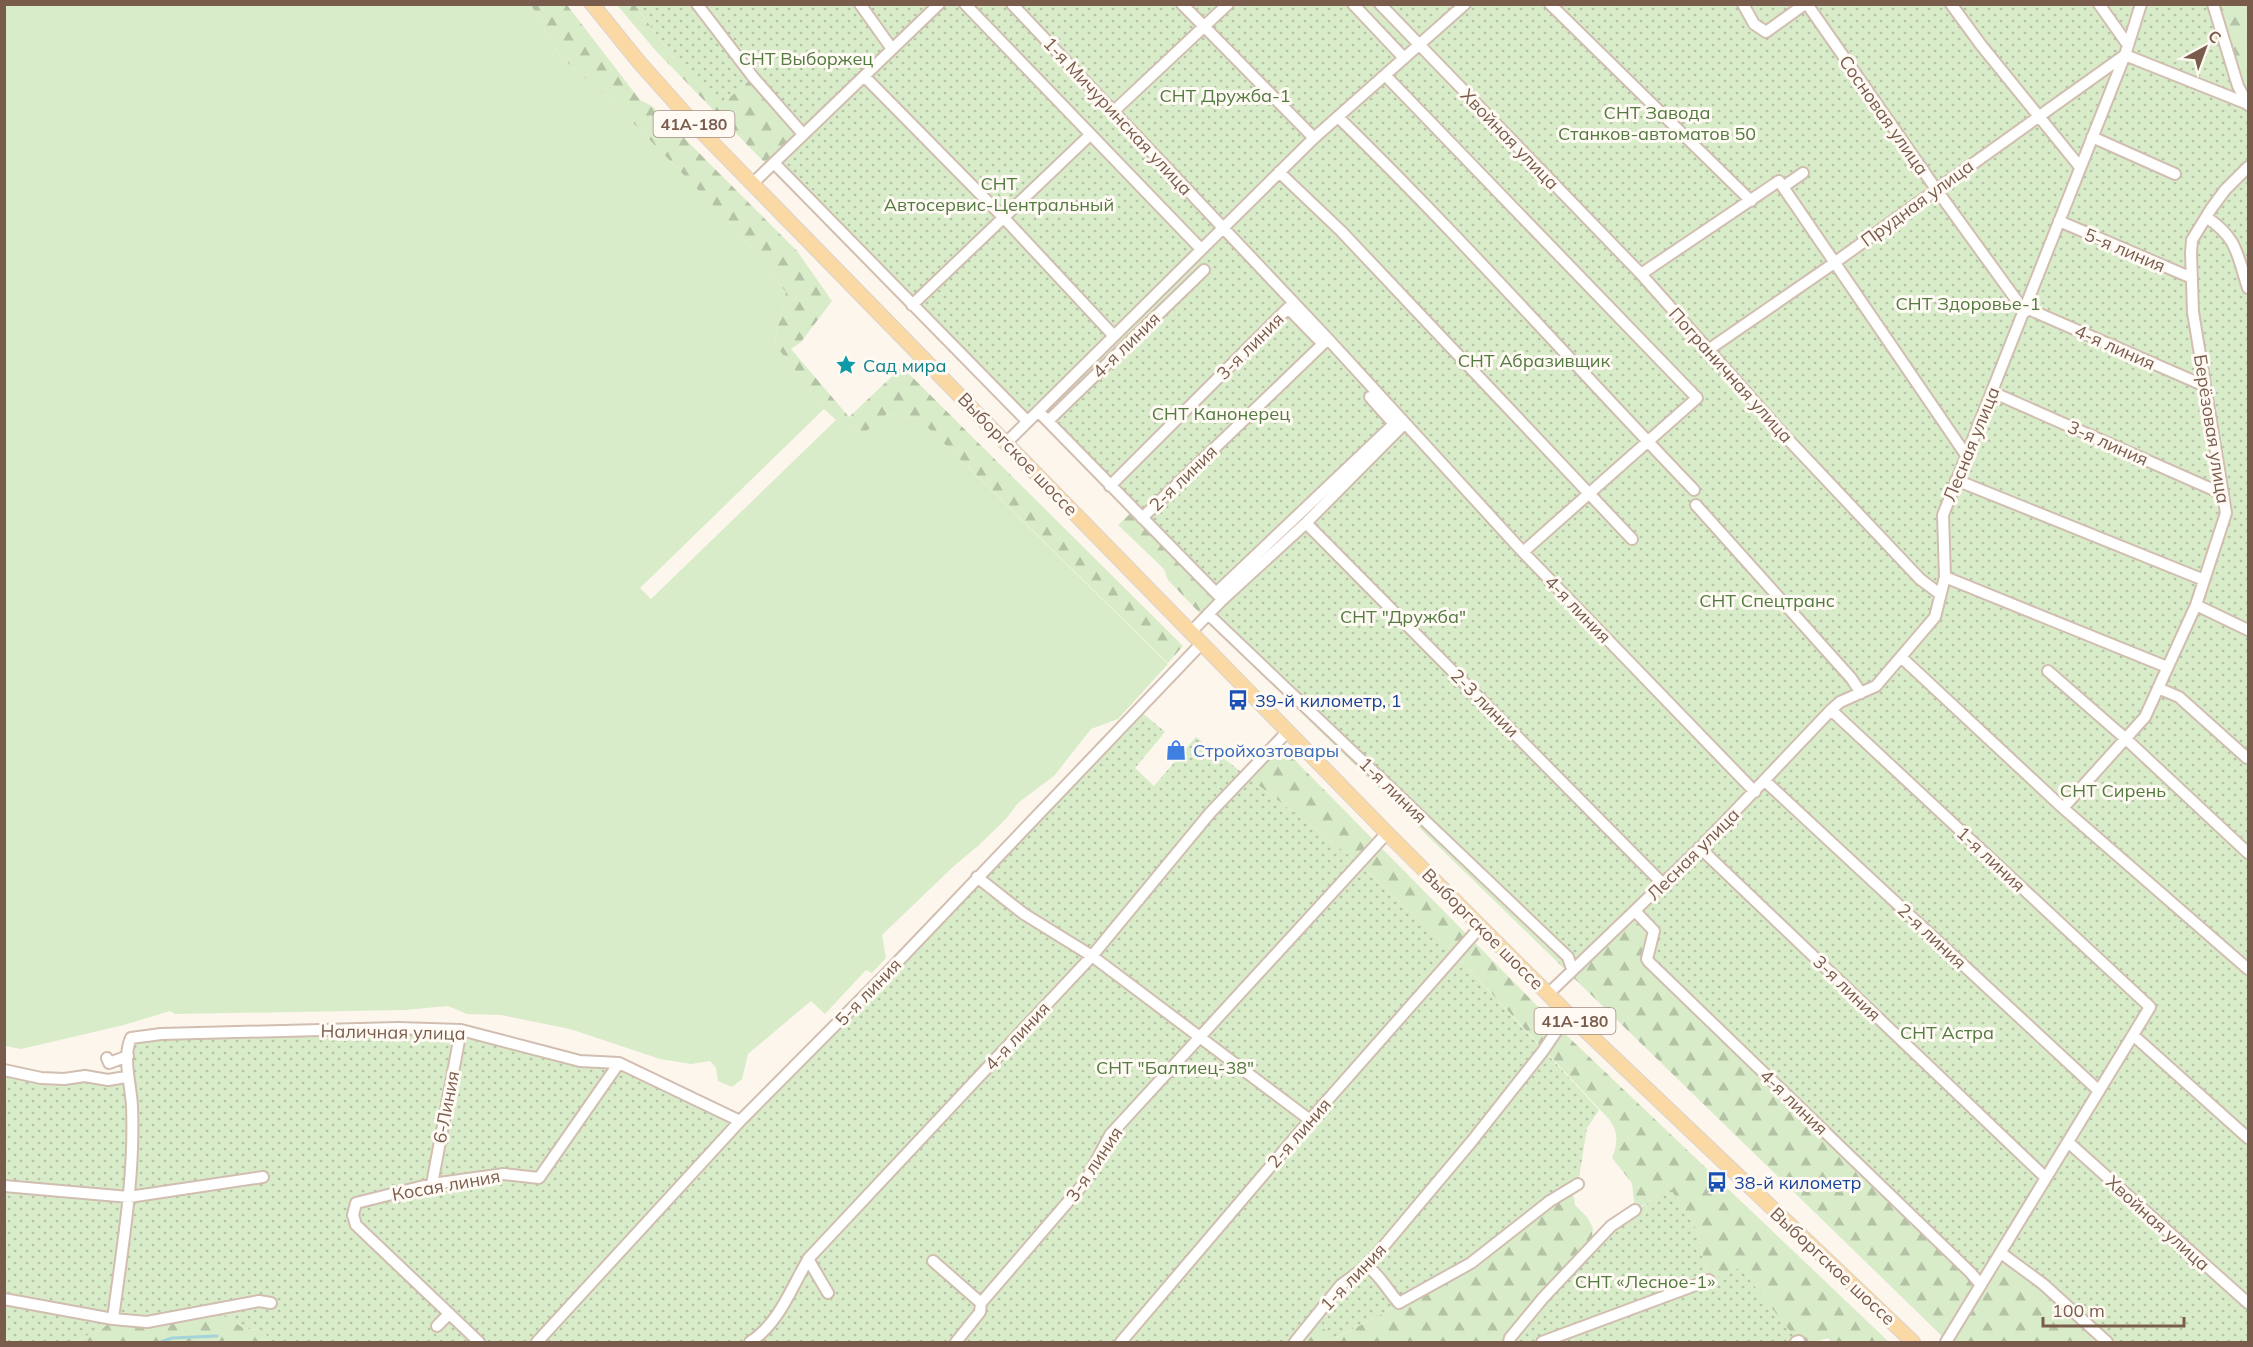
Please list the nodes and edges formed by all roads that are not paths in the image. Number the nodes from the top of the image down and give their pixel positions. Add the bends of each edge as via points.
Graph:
1 (592, 4) edge
2 (697, 4) edge
3 (860, 4) edge
4 (939, 4) edge
5 (965, 4) edge
6 (1012, 4) edge
7 (1182, 4) edge
8 (1228, 4) edge
9 (1353, 4) edge
10 (1380, 4) edge
11 (1465, 4) edge
12 (1550, 4) edge
13 (1743, 4) edge
14 (1806, 4) edge
15 (1951, 4) edge
16 (2099, 4) edge
17 (2141, 4) edge
18 (2213, 4) edge
19 (1204, 26) junction
20 (1419, 44) junction
21 (892, 49) junction
22 (2127, 50) junction
23 (1404, 58) junction
24 (1385, 75) junction
25 (864, 76) junction
26 (2248, 105) edge
27 (1114, 111) junction
28 (2039, 115) junction
29 (1338, 117) junction
30 (803, 134) junction
31 (1090, 135) junction
32 (2092, 136) junction
33 (1314, 138) junction
34 (774, 163) junction
35 (2080, 167) junction
36 (2248, 167) edge
37 (1279, 172) junction
38 (1803, 173) dead end
39 (2175, 174) dead end
40 (753, 183) junction
41 (1781, 184) junction
42 (1936, 189) junction
43 (1751, 201) junction
44 (2206, 217) junction
45 (1004, 218) junction
46 (2059, 221) junction
47 (1223, 227) junction
48 (1201, 249) junction
49 (1835, 262) junction
50 (1204, 270) dead end
51 (1641, 274) junction
52 (2192, 278) junction
53 (2248, 288) edge
54 (912, 305) junction
55 (2025, 310) junction
56 (1114, 336) junction
57 (1325, 341) junction
58 (1708, 350) junction
59 (2205, 386) junction
60 (1992, 393) junction
61 (1370, 398) dead end
62 (1038, 411) junction
63 (1027, 421) junction
64 (1048, 421) junction
65 (1405, 423) junction
66 (1647, 440) junction
67 (1006, 442) junction
68 (1966, 455) junction
69 (1956, 480) junction
70 (1110, 486) junction
71 (1695, 490) dead end
72 (1588, 493) junction
73 (2223, 494) junction
74 (1696, 505) dead end
75 (1142, 518) junction
76 (1306, 523) junction
77 (1632, 539) dead end
78 (1523, 552) junction
79 (1945, 577) junction
80 (2204, 580) junction
81 (1940, 594) junction
82 (1219, 597) junction
83 (2196, 605) junction
84 (1208, 614) junction
85 (2248, 630) edge
86 (1191, 632) junction
87 (1202, 643) junction
88 (1901, 657) junction
89 (2167, 667) junction
90 (2048, 671) dead end
91 (2158, 688) junction
92 (1861, 693) junction
93 (1831, 710) junction
94 (1288, 731) junction
95 (2126, 739) junction
96 (2247, 758) dead end
97 (1765, 781) junction
98 (1755, 792) junction
99 (2063, 808) junction
100 (1387, 833) junction
101 (1700, 848) junction
102 (2248, 853) edge
103 (978, 877) junction
104 (1663, 884) junction
105 (1635, 911) junction
106 (1481, 926) junction
107 (1092, 956) junction
108 (1572, 969) junction
109 (2248, 969) edge
110 (1548, 994) junction
111 (1568, 1014) junction
112 (461, 1030) junction
113 (2133, 1035) junction
114 (1198, 1037) junction
115 (106, 1058) dead end
116 (128, 1061) junction
117 (619, 1063) junction
118 (4, 1070) edge
119 (126, 1077) dead end
120 (2099, 1091) junction
121 (1310, 1120) junction
122 (740, 1121) junction
123 (2248, 1138) edge
124 (2068, 1142) junction
125 (263, 1178) dead end
126 (2046, 1178) junction
127 (432, 1184) junction
128 (1578, 1184) dead end
129 (4, 1185) edge
130 (129, 1197) junction
131 (1635, 1210) dead end
132 (2001, 1253) junction
133 (808, 1259) junction
134 (933, 1261) dead end
135 (1367, 1266) junction
136 (1709, 1280) dead end
137 (1981, 1285) junction
138 (828, 1293) dead end
139 (4, 1299) edge
140 (981, 1303) junction
141 (2248, 1303) edge
142 (271, 1304) dead end
143 (448, 1314) junction
144 (113, 1319) junction
145 (437, 1326) dead end
146 (479, 1342) edge
147 (537, 1342) edge
148 (750, 1342) edge
149 (956, 1342) edge
150 (1121, 1342) edge
151 (1295, 1342) edge
152 (1509, 1342) edge
153 (1542, 1342) edge
154 (1913, 1342) edge
155 (1946, 1342) edge
156 (2107, 1342) edge

1 - 40 main road, 41А-180 via 696,126
2 - 30 street
3 - 21 street
4 - 21 street
5 - 31 street
6 - 27 street, 1-я Мичуринская улица
7 - 19 street
8 - 19 street
9 - 23 street
10 - 20 street, Хвойная улица
11 - 20 street
12 - 43 street
13 - 14 street via 1754,24 1766,32
14 - 42 street, Сосновая улица
15 - 28 street
16 - 22 street
17 - 22 street, Лесная улица
18 - 26 street via 2238,86
19 - 27 street
19 - 33 street
20 - 23 street
20 - 51 street, Хвойная улица
21 - 25 street
22 - 26 street
22 - 28 street, Прудная улица
22 - 32 street, Лесная улица
23 - 24 street
24 - 29 street
24 - 66 street via 1697,398
25 - 30 street
25 - 45 street
27 - 47 street, 1-я Мичуринская улица
28 - 35 street
28 - 42 street, Прудная улица
29 - 33 street
29 - 66 street via 1415,192
30 - 34 street
31 - 45 street
31 - 48 street
32 - 35 street, Лесная улица
32 - 39 street
33 - 37 street
34 - 40 street
34 - 54 street
35 - 46 street, Лесная улица
36 - 44 street, Берёзовая улица
37 - 47 street
37 - 72 street via 1341,231
38 - 41 street
40 - 67 main road, Выборгское шоссе / 41А-180
41 - 43 street
41 - 49 street
42 - 49 street, Прудная улица
42 - 55 street, Сосновая улица
43 - 51 street
44 - 52 street, Берёзовая улица via 2192,240
44 - 53 street via 2230,237
45 - 54 street
45 - 56 street
46 - 52 street, 5-я линия
46 - 55 street, Лесная улица
47 - 48 street
47 - 57 street, 1-я Мичуринская улица
48 - 56 street
49 - 58 street, Прудная улица
49 - 68 street
50 - 64 street, 4-я линия
51 - 58 street, Пограничная улица
52 - 59 street, Берёзовая улица via 2193,312
54 - 63 street
55 - 59 street, 4-я линия
55 - 60 street, Лесная улица
56 - 62 street
57 - 65 street, 4-я линия
57 - 70 street, 3-я линия via 1288,308
57 - 75 street, 2-я линия
58 - 81 street, Пограничная улица via 1920,579
59 - 73 street, Берёзовая улица
60 - 68 street, Лесная улица
60 - 73 street, 3-я линия
61 - 82 street via 1394,424
62 - 63 street
62 - 64 street
63 - 67 street
64 - 70 street
65 - 76 street
65 - 78 street, 4-я линия
66 - 71 street
66 - 72 street
67 - 86 main road, Выборгское шоссе / 41А-180
68 - 69 street, Лесная улица
69 - 79 street, Лесная улица via 1943,515
69 - 80 street
70 - 75 street
72 - 77 street
72 - 78 street
73 - 80 street, Берёзовая улица via 2226,513
74 - 92 street
75 - 82 street
76 - 82 street
76 - 104 street, 2-3 линии
78 - 98 street, 4-я линия
79 - 81 street, Лесная улица
79 - 89 street
80 - 83 street, Берёзовая улица
81 - 88 street, Лесная улица via 1935,617
82 - 84 street
83 - 85 street
83 - 89 street, Берёзовая улица
84 - 86 street
84 - 108 street, 1-я линия via 1568,957
86 - 87 main road, Выборгское шоссе / 41А-180
87 - 94 main road, Выборгское шоссе / 41А-180
87 - 103 street, 5-я линия
88 - 92 street, Лесная улица via 1875,686
88 - 99 street
89 - 91 street, Берёзовая улица
90 - 95 street
91 - 95 street, Берёзовая улица via 2145,717
91 - 96 street via 2179,697
92 - 93 street, Лесная улица
93 - 97 street, Лесная улица
93 - 113 street, 1-я линия via 2150,1007
94 - 100 main road, Выборгское шоссе / 41А-180
94 - 107 street, 4-я линия via 1210,813
95 - 99 street, Берёзовая улица
95 - 102 street
97 - 98 street, Лесная улица
97 - 120 street, 2-я линия
98 - 101 street, Лесная улица
99 - 109 street
100 - 106 main road, Выборгское шоссе / 41А-180
100 - 114 street, 3-я линия
101 - 104 street, Лесная улица
101 - 126 street, 3-я линия
103 - 107 street via 1024,914
103 - 122 street, 5-я линия
104 - 105 street, Лесная улица
105 - 108 street, Лесная улица
105 - 137 street, 4-я линия via 1654,931 1649,962
106 - 110 main road, Выборгское шоссе / 41А-180
106 - 121 street, 2-я линия
107 - 114 street
107 - 133 street, 4-я линия
108 - 110 street, Лесная улица
110 - 111 main road, Выборгское шоссе / 41А-180
111 - 135 street, 1-я линия via 1472,1141
111 - 154 main road, Выборгское шоссе / 41А-180
112 - 116 street, Наличная улица via 161,1034 131,1038
112 - 117 street, Наличная улица via 580,1060
112 - 127 street, 6-Линия
113 - 120 street
113 - 123 street
114 - 121 street
114 - 140 street, 3-я линия via 1110,1136 1085,1182
115 - 116 street via 109,1063
116 - 130 street via 132,1108
117 - 122 street, Наличная улица
117 - 127 street, Косая линия via 539,1178 504,1174
118 - 119 street via 41,1078
120 - 124 street
121 - 150 street, 2-я линия
122 - 147 street, 5-я линия
124 - 126 street
124 - 141 street, Хвойная улица
125 - 130 street
126 - 132 street
127 - 143 street, Косая линия via 356,1203 353,1215 356,1225
128 - 135 street via 1471,1263 1400,1303
129 - 130 street
130 - 144 street
131 - 152 street via 1610,1227 1543,1298
132 - 137 street
132 - 156 street via 2043,1284
133 - 138 street
133 - 148 street, 4-я линия via 776,1317
134 - 140 street
135 - 151 street, 1-я линия via 1341,1285
136 - 153 street
137 - 155 street
139 - 144 street
140 - 149 street, 3-я линия via 980,1312
142 - 144 street via 259,1301 147,1322
143 - 145 street
143 - 146 street

